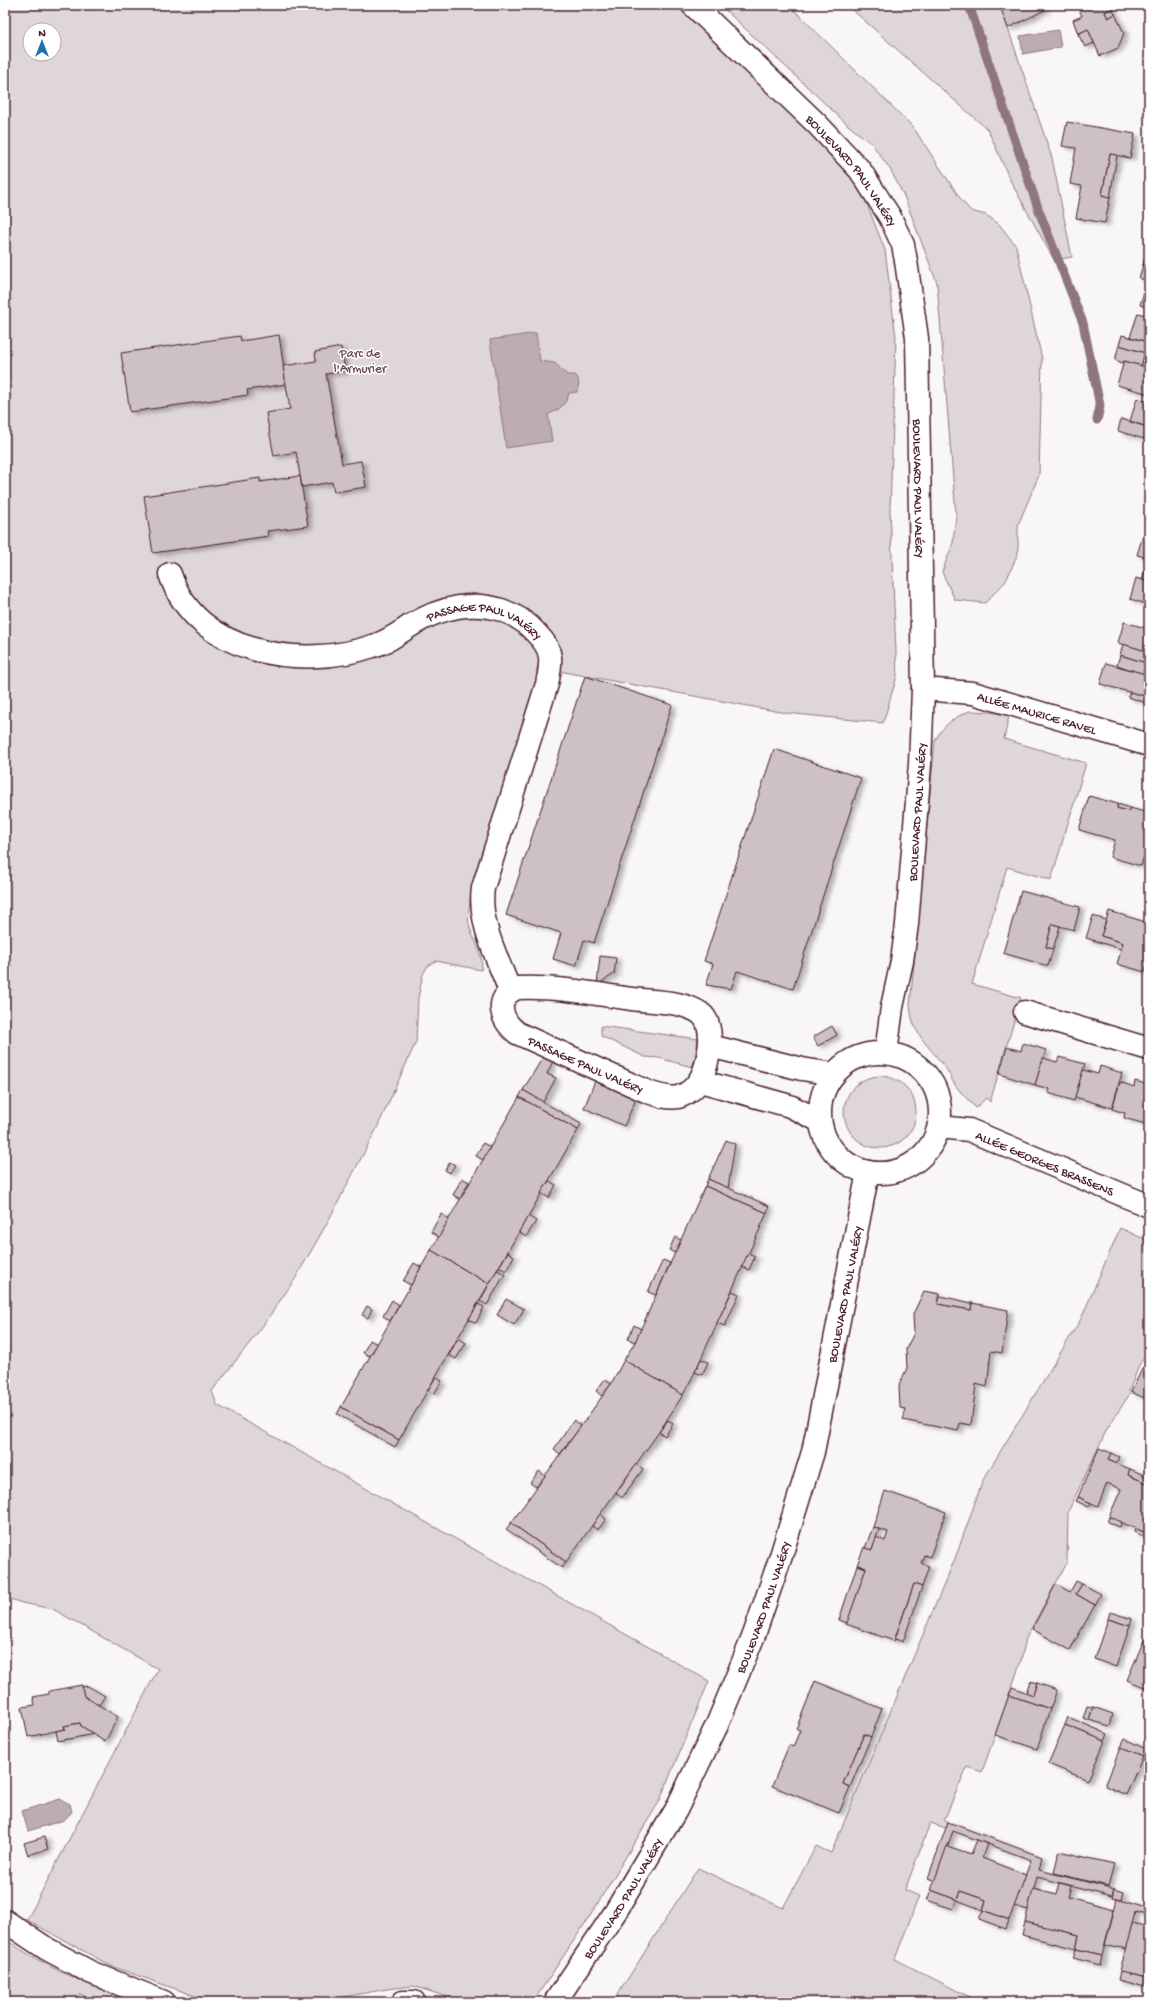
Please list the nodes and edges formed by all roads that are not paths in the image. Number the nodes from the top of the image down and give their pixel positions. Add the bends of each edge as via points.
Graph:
1 (692, 5) edge
2 (170, 574) dead end
3 (923, 689) junction
4 (1149, 745) edge
5 (510, 991) junction
6 (1025, 1012) dead end
7 (710, 1046) junction
8 (1149, 1049) edge
9 (886, 1053) junction
10 (833, 1074) junction
11 (700, 1081) junction
12 (820, 1121) junction
13 (939, 1127) junction
14 (868, 1172) junction
15 (1149, 1206) edge
16 (5, 1921) edge
17 (164, 2002) edge
18 (403, 2002) edge
19 (414, 2002) edge
20 (555, 2002) edge

1 - 3 street, BOULEVARD PAUL VALÉRY via 817,124 860,170 890,217 903,245 917,338
2 - 5 street, PASSAGE PAUL VALÉRY via 185,603 195,616 210,628 251,649 275,654 313,656 352,652 385,642 423,618 473,606 509,612 528,624 545,642 550,656 548,684 483,888 481,902 483,916
3 - 4 street, ALLÉE MAURICE RAVEL via 973,693
3 - 9 street, BOULEVARD PAUL VALÉRY via 920,764 906,924
5 - 7 street via 517,988 534,988 691,1007 707,1022
5 - 11 street, PASSAGE PAUL VALÉRY via 505,996 502,1011 504,1020 517,1033 666,1098 687,1093
6 - 8 street
7 - 10 street via 802,1069
7 - 11 street
9 - 10 street via 866,1054 848,1061
9 - 13 street via 910,1060 929,1078 940,1101
10 - 12 street via 821,1096
11 - 12 street via 790,1106
12 - 14 street via 825,1139 836,1155 851,1166
13 - 14 street via 930,1148 913,1164 892,1172
13 - 15 street, ALLÉE GEORGES BRASSENS via 969,1130
14 - 20 street, BOULEVARD PAUL VALÉRY via 813,1452 754,1636 717,1725 676,1810 616,1911
16 - 17 street via 47,1949 90,1972
18 - 19 street

